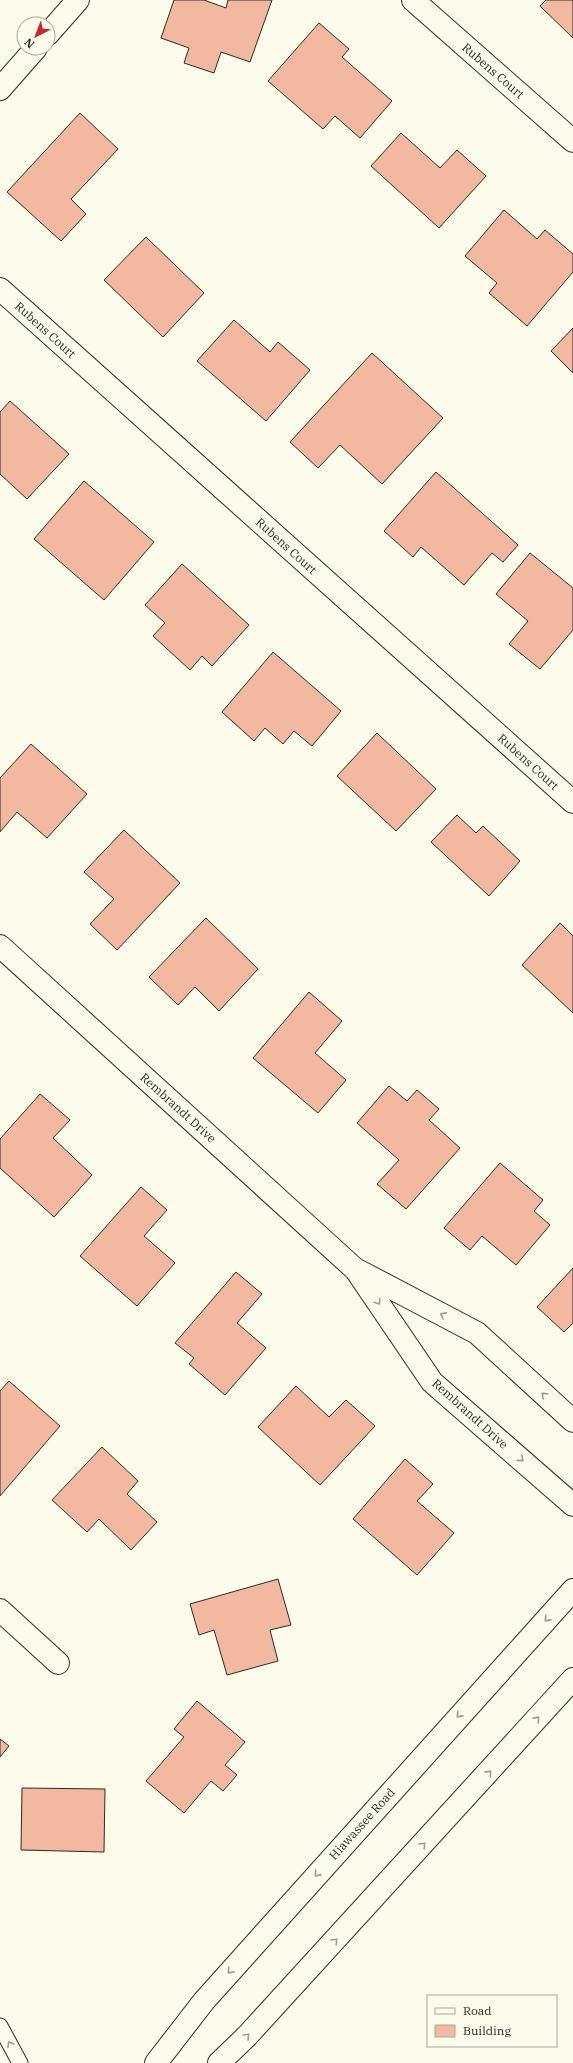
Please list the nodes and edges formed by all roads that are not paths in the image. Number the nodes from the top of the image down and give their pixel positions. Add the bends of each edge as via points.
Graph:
1 (78, 0) edge
2 (413, 0) edge
3 (56, 25) edge
4 (29, 56) edge
5 (0, 89) edge
6 (573, 141) edge
7 (0, 289) edge
8 (573, 802) edge
9 (0, 946) edge
10 (356, 1270) junction
11 (573, 1421) edge
12 (573, 1505) edge
13 (573, 1590) edge
14 (0, 1610) edge
15 (58, 1663) dead end
16 (573, 1679) edge
17 (0, 2026) edge
18 (20, 2063) edge
19 (156, 2063) edge
20 (219, 2063) edge

1 - 3 street
2 - 6 street, Rubens Court
4 - 5 street
7 - 8 street, Rubens Court
9 - 10 street, Rembrandt Drive
11 -> 10 street, Rembrandt Drive via 477,1333
10 -> 12 street, Rembrandt Drive via 432,1382
13 -> 19 street, Hiawassee Road via 204,2001
14 - 15 street
20 -> 16 street
18 -> 17 lane

